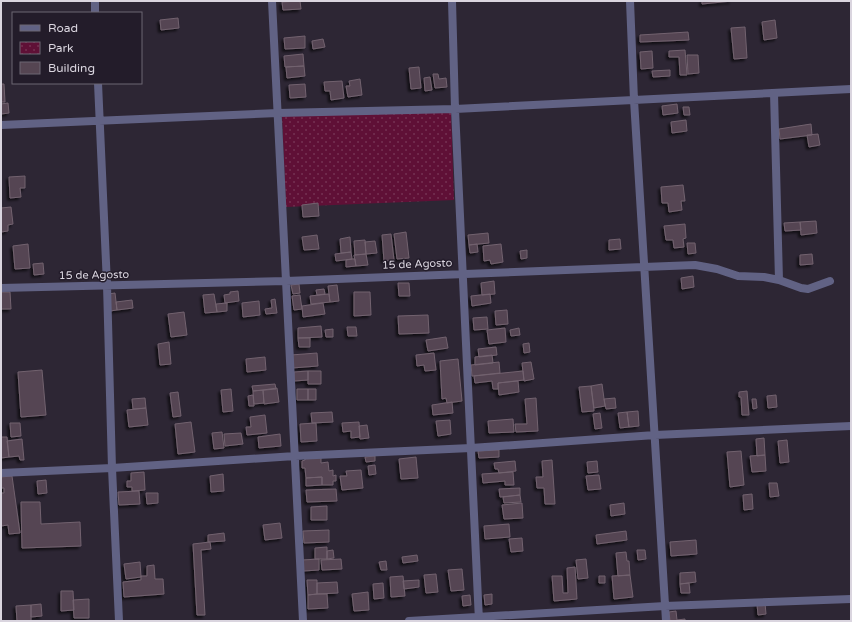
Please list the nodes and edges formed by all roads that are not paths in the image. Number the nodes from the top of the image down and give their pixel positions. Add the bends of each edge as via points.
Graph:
1 (95, 1) edge
2 (272, 1) edge
3 (452, 1) edge
4 (630, 1) edge
5 (95, 12) edge
6 (98, 84) edge
7 (851, 89) edge
8 (774, 93) junction
9 (634, 100) junction
10 (455, 109) junction
11 (278, 114) junction
12 (100, 121) junction
13 (1, 125) edge
14 (644, 268) junction
15 (463, 273) junction
16 (778, 280) junction
17 (286, 281) junction
18 (830, 281) dead end
19 (107, 285) junction
20 (1, 288) edge
21 (851, 426) edge
22 (655, 435) junction
23 (471, 448) junction
24 (295, 456) junction
25 (112, 468) junction
26 (1, 473) edge
27 (851, 599) edge
28 (665, 606) junction
29 (479, 619) edge
30 (119, 621) edge
31 (303, 621) edge
32 (409, 621) edge
33 (666, 621) edge

1 - 5 street
2 - 11 street
3 - 10 street
4 - 9 street
6 - 12 street
7 - 8 street
8 - 9 street
8 - 16 street
9 - 10 street
9 - 14 street
10 - 11 street
10 - 15 street
11 - 12 street
11 - 17 street
12 - 13 street
12 - 19 street
14 - 15 street, 15 de Agosto
14 - 16 street, 15 de Agosto via 695,266 717,269 738,276
14 - 22 street
15 - 17 street, 15 de Agosto
15 - 23 street
16 - 18 street, 15 de Agosto via 808,289
17 - 19 street, 15 de Agosto
17 - 24 street
19 - 20 street, 15 de Agosto
19 - 25 street
21 - 22 street
22 - 23 street
22 - 28 street
23 - 24 street
23 - 29 street
24 - 25 street
24 - 31 street
25 - 26 street
25 - 30 street
27 - 28 street
28 - 29 street
28 - 33 street
29 - 32 street

